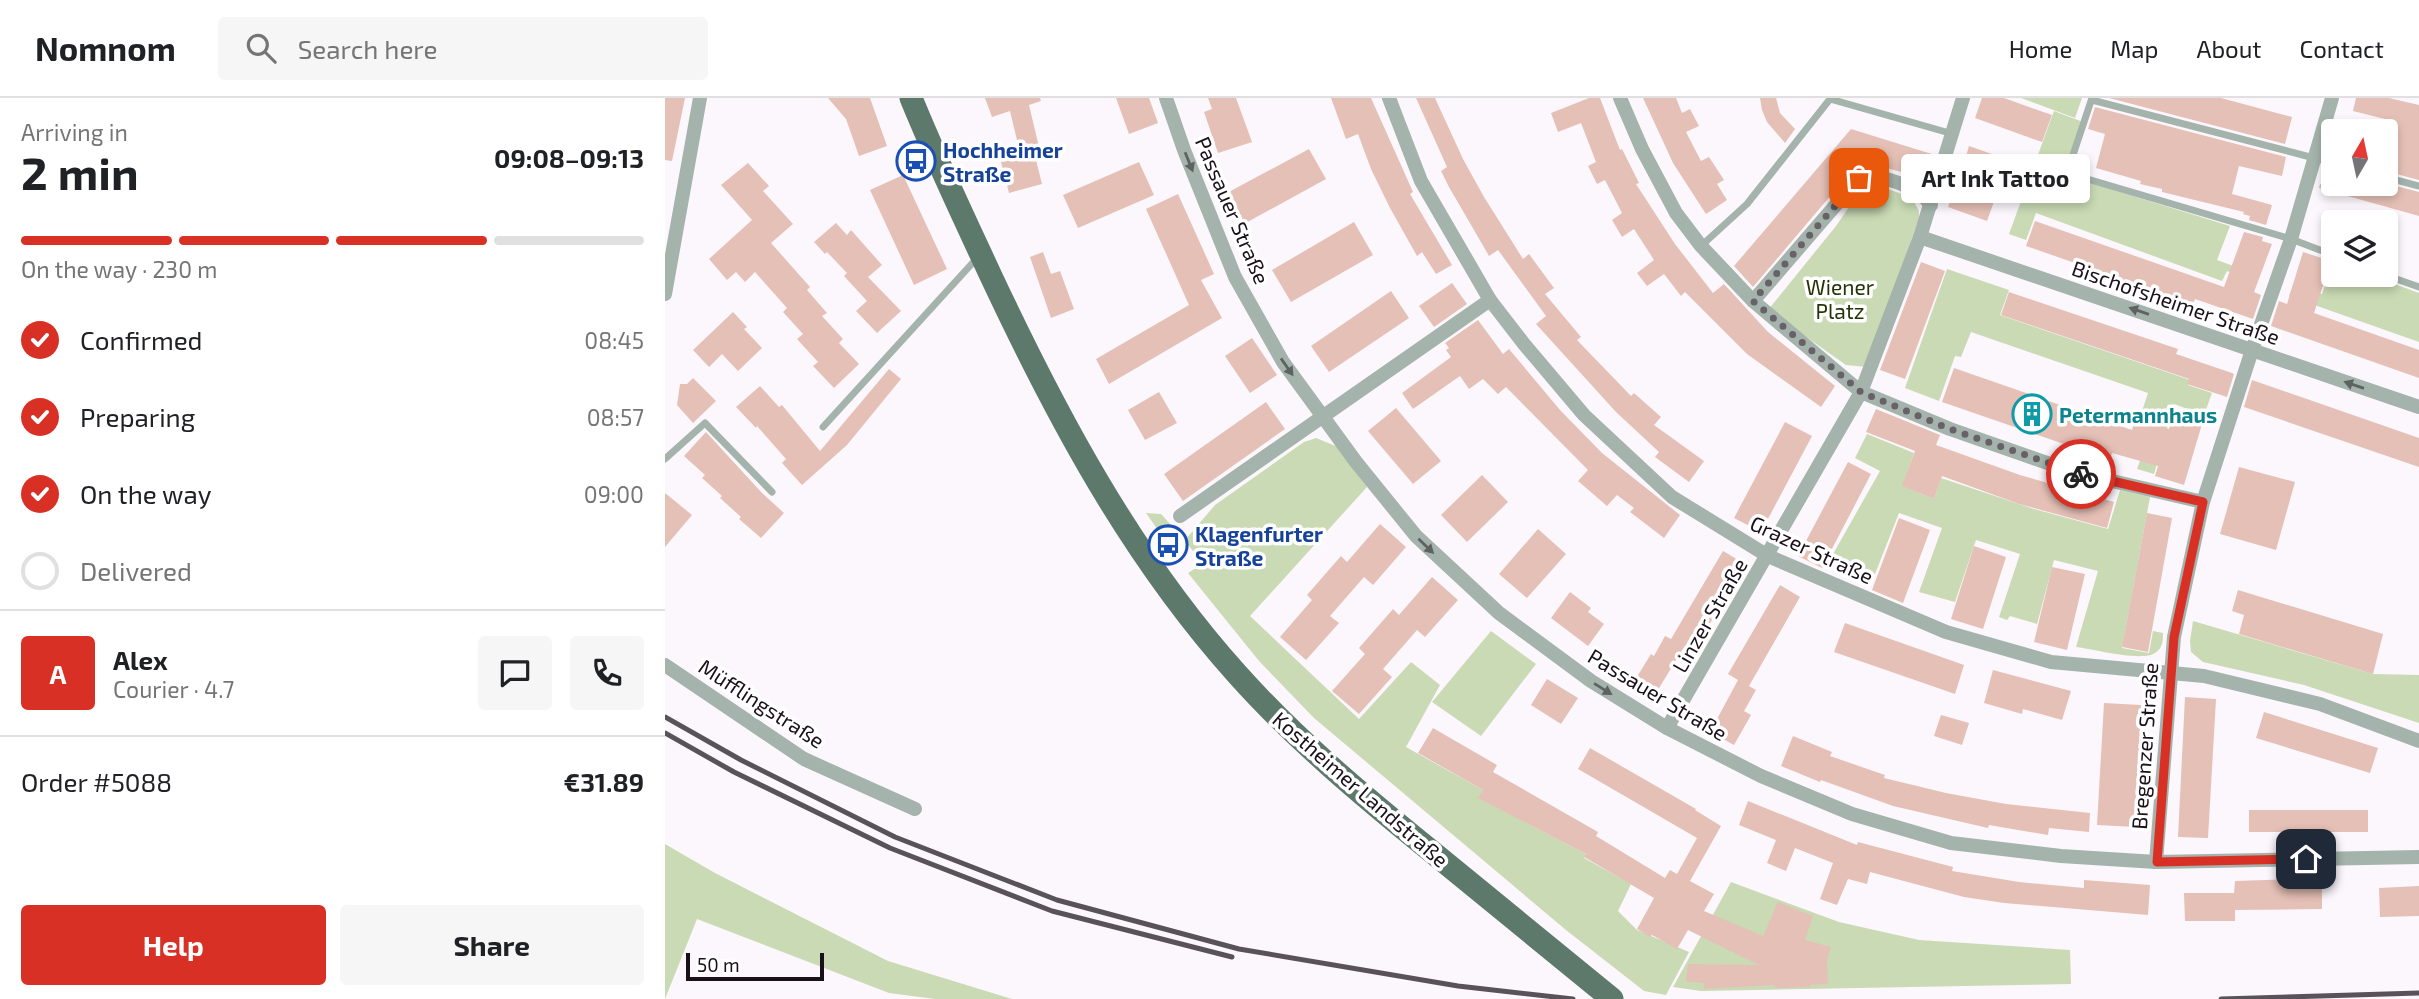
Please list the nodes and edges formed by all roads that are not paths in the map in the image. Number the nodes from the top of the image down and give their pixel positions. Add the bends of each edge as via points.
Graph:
1 (700, 98) edge
2 (911, 98) edge
3 (1166, 98) edge
4 (1389, 98) edge
5 (1620, 98) edge
6 (1963, 98) edge
7 (2332, 98) edge
8 (2092, 99) edge
9 (1954, 134) junction
10 (2314, 159) junction
11 (2321, 160) edge
12 (2398, 180) edge
13 (2419, 186) edge
14 (1931, 205) junction
15 (1920, 237) junction
16 (2291, 239) junction
17 (1701, 246) junction
18 (2321, 250) edge
19 (981, 254) junction
20 (2398, 280) edge
21 (2419, 287) edge
22 (665, 294) edge
23 (1490, 300) junction
24 (1753, 301) junction
25 (2252, 350) junction
26 (1861, 392) junction
27 (2419, 407) edge
28 (1324, 418) junction
29 (823, 428) dead end
30 (665, 459) edge
31 (772, 492) dead end
32 (2203, 502) junction
33 (1180, 516) dead end
34 (1768, 556) junction
35 (665, 665) edge
36 (2171, 672) junction
37 (1667, 728) junction
38 (2419, 741) edge
39 (915, 809) dead end
40 (2419, 857) edge
41 (2157, 862) junction
42 (1612, 999) edge

1 - 22 street
2 - 19 main road, Kostheimer Landstraße
3 -> 28 street, Passauer Straße via 1229,265 1283,362
4 - 23 street, Grazer Straße via 1421,181
5 - 17 street via 1676,213
6 - 9 street, Linzer Straße
7 - 10 street, Bregenzer Straße
8 - 10 lane
8 - 16 lane via 2067,173
9 - 14 street, Linzer Straße
9 - 17 lane via 1830,99 1747,204
10 - 11 lane
10 - 16 street, Bregenzer Straße
12 - 13 lane
14 - 15 street, Linzer Straße
14 - 24 street via 1919,193 1894,183 1866,175 1859,178
25 -> 15 street, Bischofsheimer Straße
15 - 26 street, Linzer Straße
16 - 18 lane
16 - 25 street, Bregenzer Straße
17 - 24 street
19 - 29 lane
19 - 42 main road, Kostheimer Landstraße via 1040,379 1114,510 1207,639 1310,749
20 - 21 lane
23 - 28 street
23 - 34 street, Grazer Straße via 1584,415 1672,497
24 - 26 street
27 -> 25 street, Bischofsheimer Straße
25 - 32 street, Bregenzer Straße
26 - 32 street via 2073,472
26 - 34 street, Linzer Straße
28 - 33 street
28 -> 37 street, Passauer Straße via 1416,536 1499,613 1591,681
30 - 31 lane via 705,422
32 - 36 street, Bregenzer Straße via 2174,637
34 - 36 street, Grazer Straße via 1946,632 2051,662
34 - 37 street, Linzer Straße
35 - 39 street, Müfflingstraße via 804,759
36 - 38 street, Grazer Straße via 2320,704
36 - 41 street, Bregenzer Straße
37 - 41 street, Passauer Straße via 1761,776 1852,814 1951,843
40 - 41 street, Passauer Straße

